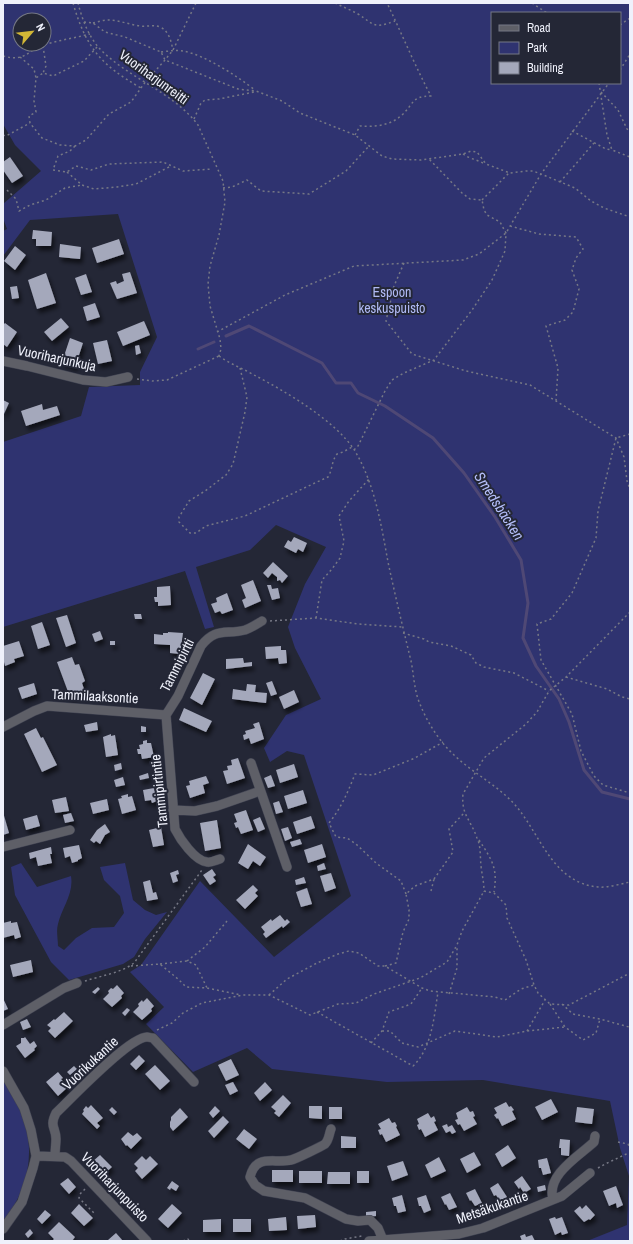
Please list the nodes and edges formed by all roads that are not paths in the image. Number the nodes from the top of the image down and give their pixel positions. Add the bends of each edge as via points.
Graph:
1 (3, 361) edge
2 (128, 377) road end
3 (262, 621) road end
4 (166, 715) junction
5 (3, 727) edge
6 (251, 763) dead end
7 (260, 791) junction
8 (173, 810) junction
9 (70, 830) dead end
10 (3, 847) edge
11 (220, 860) dead end
12 (287, 867) dead end
13 (77, 983) road end
14 (3, 1025) edge
15 (3, 1071) edge
16 (194, 1082) dead end
17 (331, 1129) dead end
18 (595, 1136) dead end
19 (36, 1156) junction
20 (55, 1156) junction
21 (590, 1172) road end
22 (553, 1200) junction
23 (3, 1229) edge
24 (367, 1238) edge
25 (383, 1240) junction
26 (147, 1241) edge

1 - 2 street, Vuoriharjunkuja via 83,380 106,382
3 - 4 street, Tammipirtti via 245,630 220,632 206,640
4 - 5 street, Tammilaaksontie via 47,706
4 - 8 street, Tammipirtintie
6 - 7 street
7 - 8 street via 217,806 194,811
7 - 12 street
8 - 11 street, Tammipirtintie via 175,829 181,840 199,858 207,862
9 - 10 street
13 - 14 street via 64,988
15 - 19 street via 24,1108
16 - 20 street, Vuorikukantie via 153,1038 146,1036 135,1041 118,1053 56,1113 52,1120 56,1138
17 - 25 street via 325,1144 290,1160 259,1163 252,1168 250,1177 255,1185 264,1191 305,1198 346,1219 370,1220 378,1228
18 - 22 street via 594,1142 562,1170 553,1186
19 - 20 street, Vuoriharjunpuisto
19 - 23 street via 22,1202
20 - 26 street, Vuoriharjunpuisto via 65,1157 71,1161
21 - 22 street, Metsäkukantie via 562,1196
22 - 25 street, Metsäkukantie via 483,1228 459,1234
24 - 25 street, Metsäkukantie

